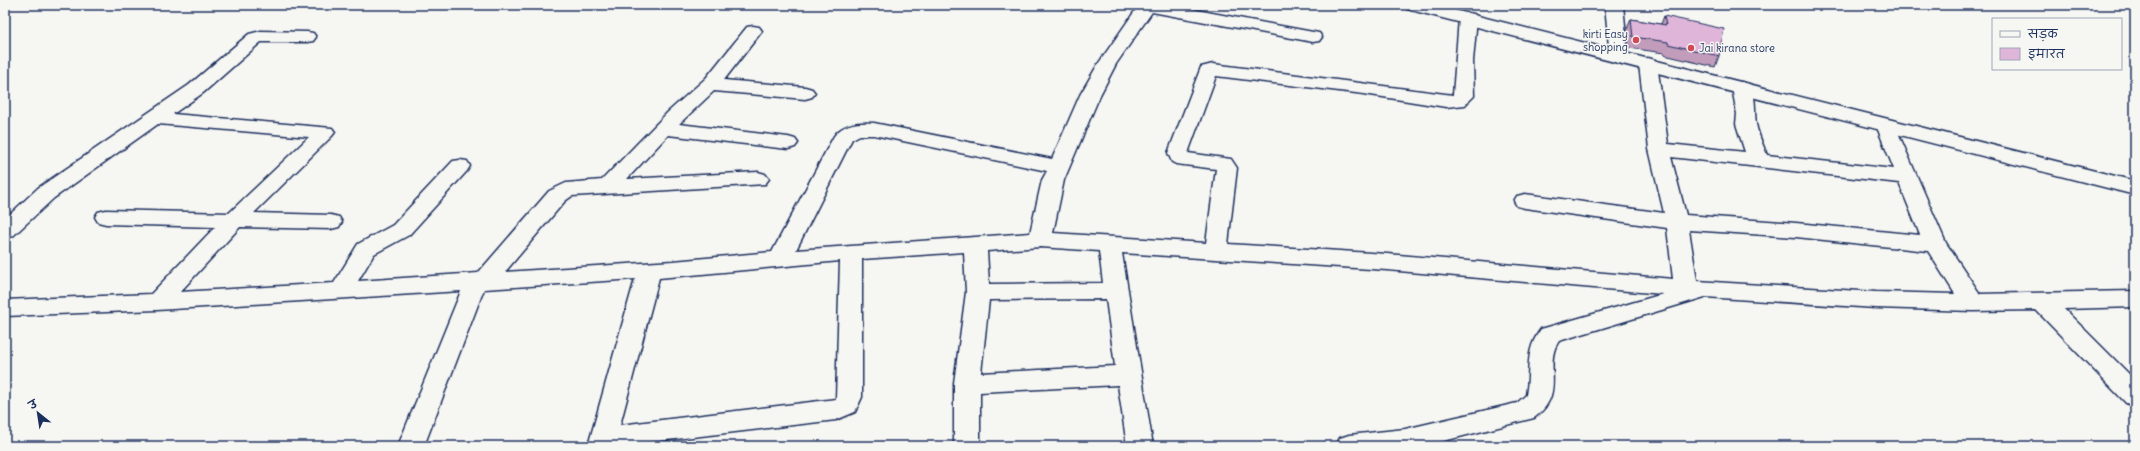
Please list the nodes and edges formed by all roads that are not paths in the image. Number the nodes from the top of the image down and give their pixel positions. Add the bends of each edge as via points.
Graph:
1 (1413, 5) edge
2 (1614, 5) edge
3 (1148, 6) edge
4 (1464, 13) edge
5 (753, 31) dead end
6 (307, 37) dead end
7 (1312, 37) dead end
8 (1619, 57) junction
9 (1648, 64) junction
10 (710, 85) junction
11 (1742, 88) junction
12 (805, 93) dead end
13 (154, 118) junction
14 (1886, 125) junction
15 (664, 128) junction
16 (788, 143) dead end
17 (1659, 150) junction
18 (1758, 160) junction
19 (460, 166) dead end
20 (1059, 167) junction
21 (1907, 177) junction
22 (758, 179) dead end
23 (608, 186) junction
24 (2135, 188) edge
25 (1525, 201) dead end
26 (106, 217) dead end
27 (234, 220) junction
28 (331, 222) dead end
29 (1677, 222) junction
30 (5, 231) edge
31 (1040, 240) junction
32 (976, 244) junction
33 (1109, 244) junction
34 (1935, 244) junction
35 (1216, 251) junction
36 (851, 252) junction
37 (780, 259) junction
38 (649, 271) junction
39 (481, 281) junction
40 (1686, 288) junction
41 (1711, 289) junction
42 (341, 290) junction
43 (978, 292) junction
44 (1116, 292) junction
45 (2135, 299) edge
46 (157, 302) junction
47 (2043, 302) junction
48 (1973, 303) junction
49 (5, 308) edge
50 (1129, 375) junction
51 (967, 383) junction
52 (2135, 396) edge
53 (602, 442) edge
54 (1380, 444) edge
55 (411, 446) edge
56 (967, 446) edge
57 (1140, 446) edge
58 (1349, 446) edge

1 - 4 street
2 - 8 street
3 - 7 street
3 - 20 street via 1107,64 1090,95
4 - 8 street
4 - 35 street via 1464,96 1458,101 1302,80 1213,70 1208,72 1178,153 1179,158 1183,160 1219,163 1227,168
5 - 10 street
6 - 13 street via 258,36 206,81
8 - 9 street
9 - 11 street
9 - 17 street
10 - 12 street
10 - 15 street
11 - 14 street
11 - 18 street via 1747,114 1746,124
13 - 27 street via 325,131 323,136
13 - 30 street via 46,193
14 - 21 street
14 - 24 street
15 - 16 street
15 - 23 street
17 - 18 street
17 - 29 street
18 - 21 street
19 - 42 street via 398,232 368,247
20 - 31 street via 1053,180
20 - 37 street via 874,129 851,130 844,136
21 - 34 street
22 - 23 street
23 - 39 street via 571,189 560,193
25 - 29 street
26 - 27 street
27 - 28 street
27 - 46 street
29 - 34 street via 1796,230
29 - 40 street
31 - 32 street
31 - 33 street
32 - 36 street
32 - 43 street
33 - 35 street
33 - 44 street
34 - 48 street
35 - 40 street via 1387,262
36 - 37 street
36 - 53 street via 849,397 846,405 836,410
37 - 38 street
38 - 39 street
38 - 53 street
39 - 42 street
39 - 55 street
40 - 41 street
41 - 48 street via 1876,300
41 - 54 street via 1550,335 1543,345 1539,396 1530,409
42 - 46 street
43 - 44 street
43 - 51 street
44 - 50 street
45 - 47 street
46 - 49 street
47 - 48 street
47 - 52 street
50 - 51 street
50 - 57 street
51 - 56 street
54 - 58 street

